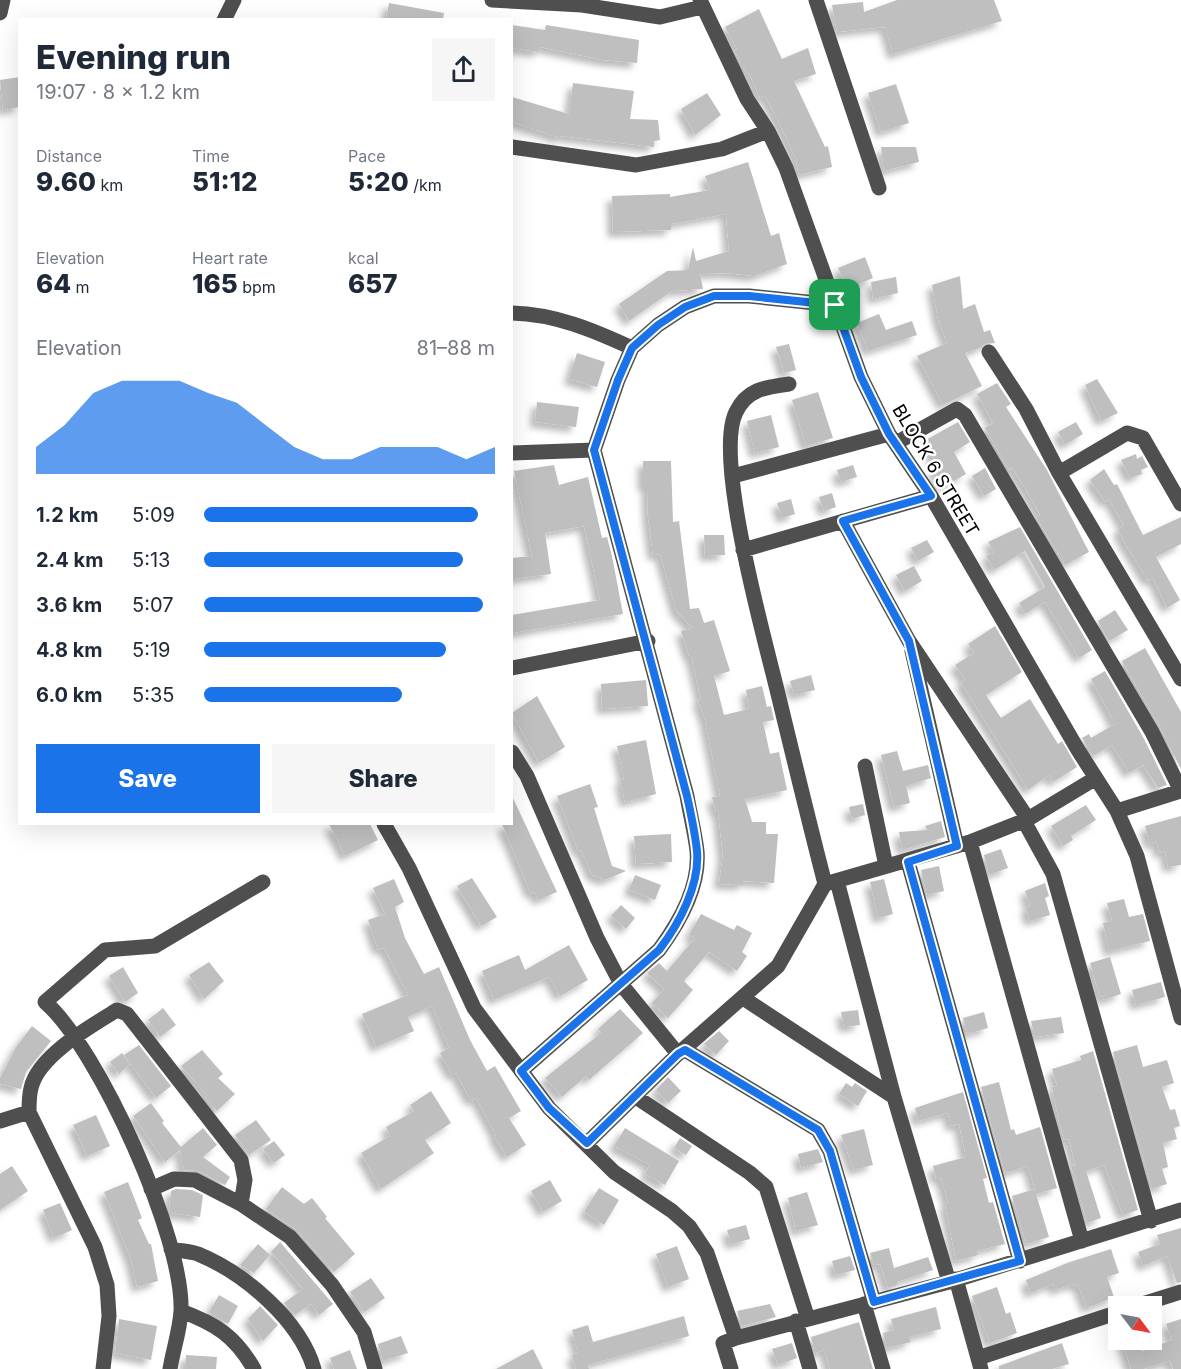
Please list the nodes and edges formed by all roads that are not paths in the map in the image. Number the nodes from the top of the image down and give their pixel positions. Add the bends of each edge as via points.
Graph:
1 (3, 0) edge
2 (234, 0) edge
3 (492, 0) edge
4 (816, 0) edge
5 (701, 3) edge
6 (0, 13) edge
7 (225, 18) edge
8 (768, 131) junction
9 (513, 147) edge
10 (879, 188) dead end
11 (835, 305) junction
12 (513, 313) edge
13 (632, 348) junction
14 (989, 352) dead end
15 (789, 384) dead end
16 (892, 439) junction
17 (594, 450) junction
18 (513, 453) edge
19 (1059, 473) junction
20 (733, 476) junction
21 (931, 496) junction
22 (1181, 504) edge
23 (843, 521) junction
24 (743, 550) junction
25 (648, 641) junction
26 (909, 641) junction
27 (513, 668) edge
28 (1181, 679) edge
29 (513, 754) edge
30 (865, 766) dead end
31 (1096, 778) junction
32 (1181, 791) edge
33 (1117, 811) junction
34 (1026, 820) junction
35 (385, 825) edge
36 (964, 844) junction
37 (908, 862) junction
38 (886, 866) junction
39 (263, 882) dead end
40 (831, 883) junction
41 (621, 984) junction
42 (743, 998) junction
43 (1181, 1018) edge
44 (74, 1037) junction
45 (681, 1052) junction
46 (521, 1071) junction
47 (636, 1097) junction
48 (894, 1097) junction
49 (29, 1112) junction
50 (0, 1121) edge
51 (587, 1143) junction
52 (150, 1189) junction
53 (241, 1204) junction
54 (1181, 1210) edge
55 (1151, 1221) junction
56 (1083, 1241) junction
57 (171, 1249) junction
58 (1020, 1261) junction
59 (953, 1281) junction
60 (1181, 1292) edge
61 (1162, 1298) edge
62 (869, 1303) junction
63 (181, 1311) junction
64 (1108, 1316) edge
65 (802, 1320) junction
66 (736, 1338) junction
67 (980, 1363) edge
68 (103, 1369) edge
69 (170, 1369) edge
70 (254, 1369) edge
71 (314, 1369) edge
72 (375, 1369) edge
73 (731, 1369) edge
74 (810, 1369) edge
75 (884, 1369) edge

1 - 6 street
2 - 7 street
3 - 5 street via 582,5 660,17
4 - 10 street
5 - 8 street, BLOCK 6 STREET via 747,99
8 - 9 street via 722,149 636,165
8 - 11 street, BLOCK 6 STREET via 786,168
11 - 13 street via 714,296 685,307
11 - 16 street, BLOCK 6 STREET via 861,377
12 - 13 street via 547,316
13 - 17 street
14 - 19 street via 1026,409
15 - 20 street via 756,389 739,406 731,449
16 - 20 street
16 - 21 street, BLOCK 6 STREET
16 - 32 street via 957,409 965,415 1152,732
17 - 18 street
17 - 25 street
19 - 22 street via 1127,433 1143,438
19 - 28 street
20 - 24 street
21 - 23 street
21 - 31 street, BLOCK 6 STREET
23 - 24 street
23 - 26 street
24 - 40 street
25 - 27 street
25 - 41 street via 687,796 697,854 689,898 676,927 659,950
26 - 34 street
26 - 36 street
29 - 41 street via 527,776
30 - 38 street
31 - 33 street, BLOCK 6 STREET
31 - 34 street
32 - 33 street
33 - 43 street, BLOCK 6 STREET via 1137,856
34 - 36 street
34 - 55 street via 1053,874
35 - 46 street via 409,868 474,1008
36 - 37 street
36 - 56 street
37 - 38 street
37 - 58 street
38 - 40 street
39 - 44 street via 155,946 105,950 97,955 45,1002
40 - 42 street via 778,966
40 - 48 street
41 - 45 street
41 - 46 street
42 - 45 street
42 - 48 street
44 - 49 street via 38,1072 31,1088
44 - 52 street via 114,1104
44 - 53 street via 117,1010 127,1014 241,1160 245,1180
45 - 47 street
45 - 62 street via 818,1130 830,1151
46 - 51 street via 549,1108
47 - 51 street
47 - 65 street via 766,1187
48 - 59 street
49 - 50 street
49 - 68 street via 95,1247 106,1285 109,1316
51 - 66 street via 614,1172 689,1226 707,1253
52 - 53 street via 174,1179 195,1180
52 - 57 street
53 - 72 street via 290,1237 332,1285 364,1332
54 - 55 street
55 - 56 street
56 - 58 street
57 - 63 street
57 - 71 street via 197,1254 231,1272 281,1311
58 - 59 street
59 - 62 street
59 - 67 street
60 - 61 street
62 - 65 street
62 - 75 street
63 - 69 street
63 - 70 street via 212,1323 241,1347
64 - 67 street
65 - 66 street
65 - 74 street
66 - 73 street via 723,1343

